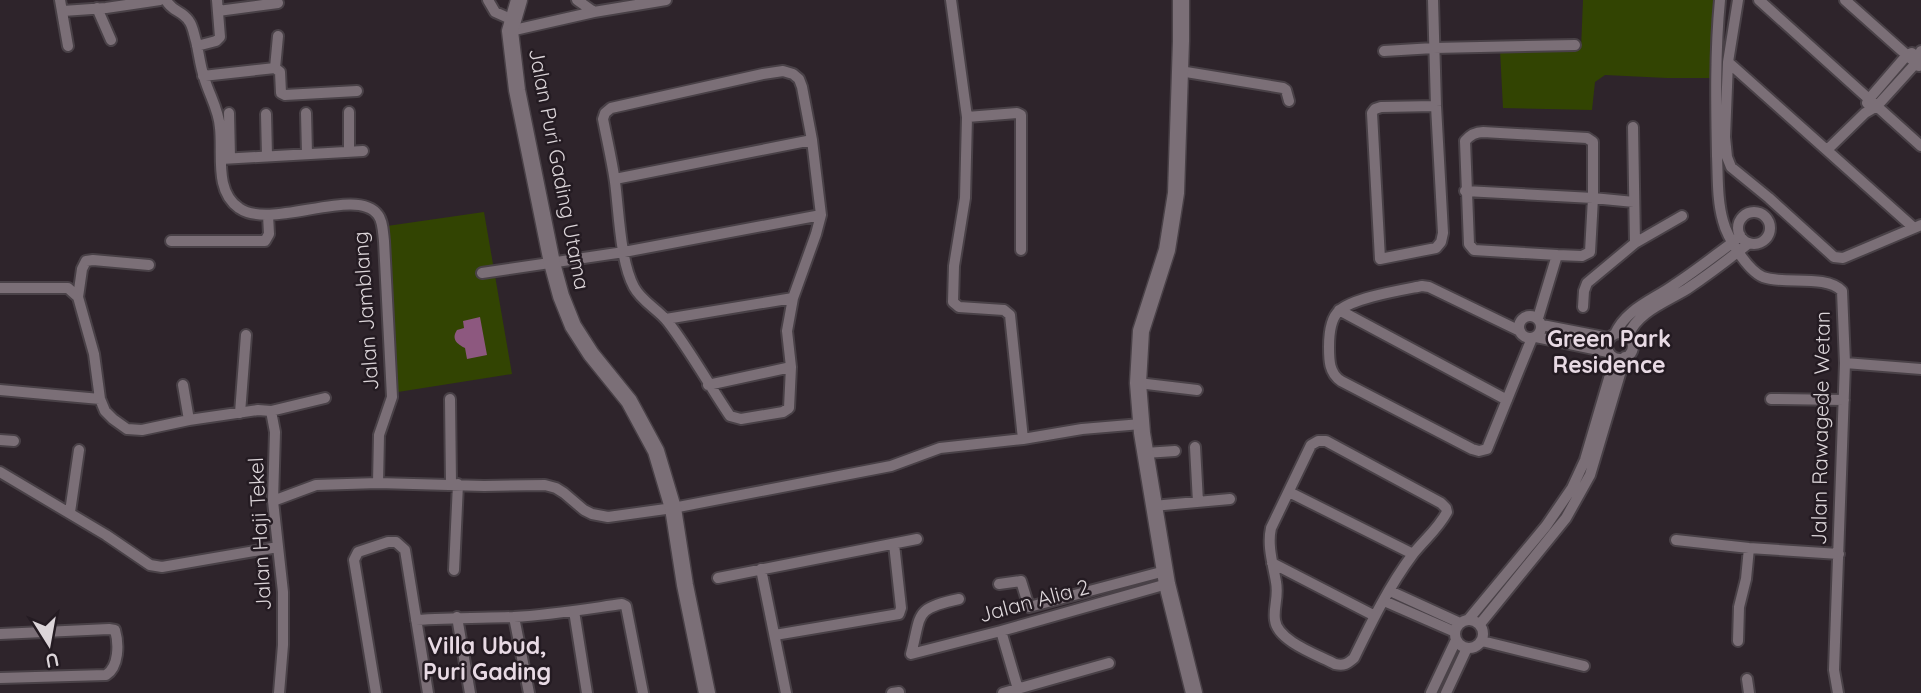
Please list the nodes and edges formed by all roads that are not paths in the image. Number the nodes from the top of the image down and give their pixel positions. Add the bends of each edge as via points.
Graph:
1 (160, 0) edge
2 (166, 0) edge
3 (488, 0) edge
4 (519, 0) edge
5 (577, 0) edge
6 (666, 0) edge
7 (951, 0) edge
8 (1181, 0) edge
9 (1433, 0) edge
10 (1720, 0) edge
11 (1738, 0) edge
12 (1759, 0) edge
13 (1845, 0) edge
14 (278, 3) dead end
15 (62, 6) edge
16 (218, 6) edge
17 (97, 8) junction
18 (594, 12) junction
19 (512, 26) junction
20 (278, 36) dead end
21 (111, 40) dead end
22 (1575, 44) dead end
23 (68, 46) dead end
24 (197, 46) junction
25 (1434, 48) junction
26 (1921, 50) edge
27 (1384, 51) dead end
28 (1914, 61) edge
29 (1728, 62) junction
30 (275, 68) junction
31 (1180, 71) junction
32 (203, 76) junction
33 (356, 91) dead end
34 (1289, 101) dead end
35 (1873, 102) junction
36 (1436, 106) junction
37 (349, 112) dead end
38 (229, 113) dead end
39 (306, 113) dead end
40 (266, 114) dead end
41 (967, 117) junction
42 (1633, 127) dead end
43 (812, 140) junction
44 (1921, 146) edge
45 (1828, 150) junction
46 (363, 151) dead end
47 (349, 152) junction
48 (307, 154) junction
49 (267, 156) junction
50 (225, 159) junction
51 (615, 179) junction
52 (1465, 191) junction
53 (1593, 198) junction
54 (1769, 198) junction
55 (1634, 202) junction
56 (1759, 213) junction
57 (1784, 214) junction
58 (268, 215) junction
59 (821, 215) junction
60 (1682, 216) dead end
61 (1917, 226) edge
62 (1770, 228) junction
63 (171, 241) dead end
64 (1635, 243) junction
65 (1737, 243) junction
66 (1021, 250) dead end
67 (624, 252) junction
68 (1557, 255) junction
69 (552, 263) junction
70 (149, 265) dead end
71 (482, 273) dead end
72 (0, 288) edge
73 (78, 297) junction
74 (793, 298) junction
75 (1583, 307) dead end
76 (1339, 310) junction
77 (1494, 319) junction
78 (1522, 319) junction
79 (666, 320) junction
80 (1540, 322) junction
81 (1520, 331) junction
82 (246, 335) dead end
83 (1628, 335) junction
84 (1612, 336) junction
85 (1534, 337) junction
86 (1616, 356) junction
87 (1845, 363) junction
88 (791, 367) junction
89 (1921, 369) edge
90 (1138, 383) junction
91 (183, 385) dead end
92 (708, 385) junction
93 (0, 390) edge
94 (1197, 390) dead end
95 (325, 398) dead end
96 (450, 398) dead end
97 (100, 399) junction
98 (1771, 399) dead end
99 (1507, 400) junction
100 (1844, 400) junction
101 (271, 411) junction
102 (240, 413) junction
103 (188, 420) junction
104 (1141, 424) junction
105 (1023, 439) junction
106 (0, 440) edge
107 (14, 441) dead end
108 (1195, 447) dead end
109 (79, 450) dead end
110 (1175, 452) dead end
111 (1145, 453) junction
112 (0, 472) edge
113 (378, 483) junction
114 (455, 484) junction
115 (1289, 492) junction
116 (1230, 499) dead end
117 (273, 501) junction
118 (1198, 502) junction
119 (1153, 506) junction
120 (673, 508) junction
121 (70, 512) junction
122 (917, 539) dead end
123 (1676, 540) dead end
124 (894, 544) junction
125 (278, 547) junction
126 (1749, 548) junction
127 (1413, 554) junction
128 (1839, 554) junction
129 (1272, 563) junction
130 (761, 569) junction
131 (454, 570) dead end
132 (718, 578) dead end
133 (1166, 578) junction
134 (999, 584) dead end
135 (1387, 596) junction
136 (960, 599) dead end
137 (574, 611) junction
138 (1375, 616) junction
139 (457, 617) junction
140 (514, 617) junction
141 (416, 620) junction
142 (1464, 628) junction
143 (1000, 631) junction
144 (0, 634) edge
145 (775, 635) junction
146 (1482, 641) junction
147 (1738, 641) dead end
148 (1467, 648) junction
149 (1110, 663) dead end
150 (1584, 666) dead end
151 (0, 678) edge
152 (1747, 679) dead end
153 (1018, 689) junction
154 (279, 693) edge
155 (376, 693) edge
156 (428, 693) edge
157 (470, 693) edge
158 (529, 693) edge
159 (587, 693) edge
160 (643, 693) edge
161 (707, 693) edge
162 (786, 693) edge
163 (1003, 693) edge
164 (1194, 693) edge
165 (1431, 693) edge
166 (1446, 693) edge
167 (1749, 693) edge
168 (1838, 693) edge

1 - 17 street
2 - 24 street, Jalan Jamblang via 190,21
3 - 19 street
4 - 19 street, Jalan Puri Gading Utama
5 - 18 street
6 - 18 street
7 - 41 street
8 - 31 street
9 - 25 street
10 - 65 street via 1716,73 1719,190 1723,221
11 - 29 street
12 - 35 street
13 - 28 street
14 - 16 street
15 - 17 street
15 - 23 street
16 - 24 street via 219,39
17 - 21 street
18 - 19 street
19 - 69 street, Jalan Puri Gading Utama via 517,90
20 - 30 street
22 - 25 street
24 - 32 street, Jalan Jamblang
25 - 27 street
25 - 36 street
26 - 28 street
28 - 35 street
29 - 45 street
29 - 54 street via 1727,157 1731,167
30 - 32 street
30 - 33 street via 285,96
31 - 34 street via 1283,88
31 - 90 street via 1172,225 1141,331
32 - 50 street, Jalan Jamblang via 217,112
35 - 44 street
35 - 45 street
36 - 36 street via 1441,242 1436,248 1380,258 1371,113 1381,107
37 - 47 street
38 - 50 street
39 - 48 street
40 - 49 street
41 - 66 street via 1021,115
41 - 105 street via 965,198 953,302 959,307 1004,310 1010,315
42 - 55 street
43 - 51 street
43 - 51 street via 799,79 783,71 763,74 611,108 603,119
43 - 59 street
45 - 61 street
46 - 47 street
47 - 48 street
48 - 49 street
49 - 50 street
50 - 58 street, Jalan Jamblang via 229,200 253,215
51 - 67 street
52 - 53 street
52 - 53 street via 1465,141 1476,132 1509,133 1593,142
52 - 68 street via 1469,244 1474,250
53 - 55 street
53 - 68 street via 1590,252
54 - 56 street
54 - 57 street
55 - 64 street
56 - 62 street
56 - 65 street via 1741,219
57 - 61 street via 1838,258
57 - 62 street
58 - 63 street via 270,234 265,241
58 - 113 street, Jalan Jamblang via 352,205 379,216 392,397 379,435
59 - 67 street
59 - 74 street
60 - 64 street
62 - 65 street via 1764,241
64 - 75 street via 1587,283
65 - 83 street via 1688,288 1642,316
65 - 84 street via 1639,306
65 - 87 street, Jalan Rawagede Wetan via 1763,276 1825,283 1842,291
67 - 69 street
67 - 79 street via 634,287
68 - 80 street
69 - 71 street
69 - 120 street, Jalan Puri Gading Utama via 573,326 629,401 656,451
70 - 73 street via 86,261
72 - 73 street via 68,288
73 - 97 street via 94,354
74 - 79 street
74 - 88 street via 787,331
76 - 77 street via 1353,302 1422,286
76 - 99 street
76 - 99 street via 1329,345 1330,367 1341,381 1479,451 1487,449
77 - 78 street
77 - 81 street
78 - 80 street via 1535,316
78 - 81 street
79 - 92 street
80 - 84 street
80 - 85 street via 1541,332
81 - 85 street
82 - 102 street
83 - 84 street
83 - 86 street via 1633,347 1629,355
84 - 86 street via 1607,345
85 - 86 street
85 - 99 street
86 - 142 street via 1572,488
87 - 89 street
87 - 100 street, Jalan Rawagede Wetan
88 - 92 street
88 - 92 street via 789,408 783,412 735,418
90 - 94 street
90 - 104 street
91 - 103 street
93 - 97 street
95 - 101 street
96 - 114 street
97 - 103 street via 105,411 127,429
98 - 100 street
100 - 128 street, Jalan Rawagede Wetan
101 - 102 street
101 - 117 street, Jalan Haji Tekel via 275,432
102 - 103 street
104 - 105 street
104 - 111 street
105 - 120 street via 940,448 891,466
106 - 107 street
108 - 118 street
109 - 121 street
110 - 111 street
111 - 119 street
112 - 121 street
113 - 114 street
113 - 117 street via 316,485
114 - 120 street via 545,485 564,493 584,510 608,517
114 - 131 street
115 - 127 street
115 - 127 street via 1311,445 1326,441 1446,508 1443,521
115 - 129 street via 1271,528
116 - 118 street
117 - 125 street, Jalan Haji Tekel
118 - 119 street
119 - 133 street
120 - 161 street, Jalan Puri Gading Utama
121 - 125 street via 150,565 162,568
122 - 124 street
123 - 126 street
124 - 130 street
124 - 145 street via 899,614
125 - 154 street, Jalan Haji Tekel via 283,592
126 - 128 street
126 - 147 street
127 - 135 street
128 - 168 street, Jalan Rawagede Wetan via 1834,670
129 - 138 street
129 - 138 street via 1278,595 1277,628 1287,639 1335,664 1354,658
130 - 132 street
130 - 145 street
133 - 134 street via 1029,607 1021,580
133 - 143 street, Jalan Alia 2
133 - 164 street
135 - 138 street
135 - 142 street
136 - 143 street, Jalan Alia 2 via 923,612 911,654
137 - 140 street
137 - 159 street
137 - 160 street via 625,606
139 - 140 street
139 - 141 street
139 - 157 street
140 - 158 street
141 - 155 street via 401,545 388,542 358,552 355,570
141 - 156 street
142 - 146 street via 1484,634
142 - 148 street via 1461,646
142 - 165 street
143 - 153 street
144 - 151 street via 109,629 115,630 117,638 115,663 106,675
145 - 162 street
146 - 148 street
146 - 150 street
148 - 166 street
149 - 153 street
152 - 167 street
153 - 163 street

